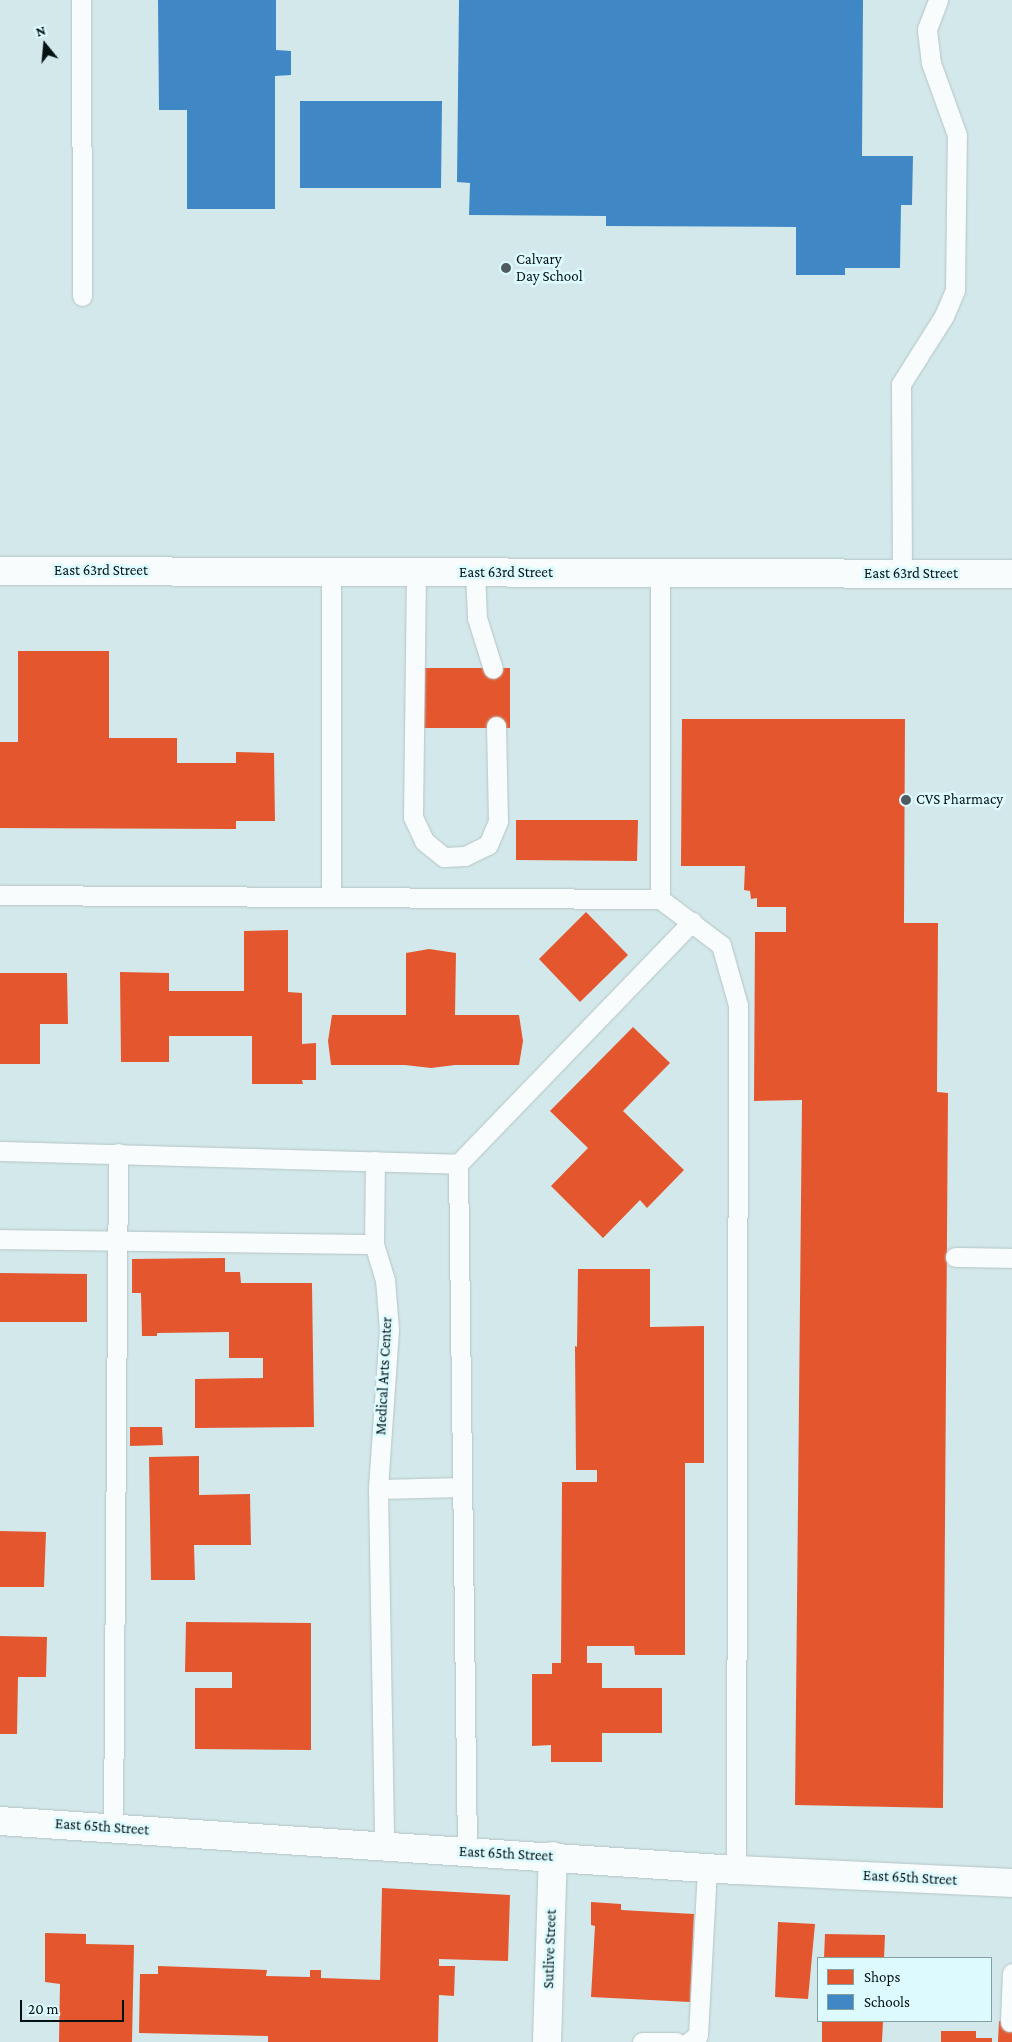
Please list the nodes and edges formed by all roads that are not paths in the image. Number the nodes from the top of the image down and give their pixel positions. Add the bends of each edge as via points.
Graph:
1 (80, 0) edge
2 (938, 0) edge
3 (82, 296) dead end
4 (0, 571) edge
5 (331, 572) junction
6 (416, 572) junction
7 (475, 572) junction
8 (660, 573) junction
9 (902, 574) junction
10 (1012, 574) edge
11 (493, 669) dead end
12 (496, 726) dead end
13 (0, 895) edge
14 (331, 897) junction
15 (660, 899) junction
16 (692, 922) junction
17 (0, 1151) edge
18 (118, 1153) junction
19 (375, 1161) junction
20 (458, 1164) junction
21 (0, 1239) edge
22 (117, 1240) junction
23 (374, 1244) junction
24 (955, 1258) dead end
25 (1012, 1258) edge
26 (462, 1487) junction
27 (378, 1489) junction
28 (0, 1821) edge
29 (113, 1828) junction
30 (384, 1847) junction
31 (467, 1852) junction
32 (553, 1856) junction
33 (707, 1868) junction
34 (736, 1870) junction
35 (1012, 1883) edge
36 (1012, 1964) edge
37 (1012, 1974) edge
38 (1010, 2022) dead end
39 (547, 2042) edge
40 (634, 2042) edge
41 (643, 2042) edge
42 (676, 2042) edge
43 (689, 2042) edge

1 - 3 lane
2 - 9 lane via 928,29 931,63 957,135 955,290 944,316 902,384
4 - 5 street, East 63rd Street
5 - 6 street, East 63rd Street
5 - 14 lane
6 - 7 street, East 63rd Street
6 - 12 lane via 413,818 424,841 444,857 465,856 488,845 498,822
7 - 8 street, East 63rd Street
7 - 11 lane via 477,618
8 - 9 street, East 63rd Street
8 - 15 lane
9 - 10 street, East 63rd Street
13 - 14 lane
14 - 15 lane
15 - 16 lane
16 - 20 lane
16 - 34 lane via 721,945 738,1005
17 - 18 lane
18 - 19 lane
18 - 22 lane
19 - 20 lane
19 - 23 lane, Medical Arts Center
20 - 26 lane
21 - 22 lane
22 - 23 lane
22 - 29 lane
23 - 27 lane, Medical Arts Center via 385,1279 389,1330
24 - 25 lane
26 - 27 lane
26 - 31 lane
27 - 30 lane, Medical Arts Center
28 - 29 street, East 65th Street
29 - 30 street, East 65th Street
30 - 31 street, East 65th Street
31 - 32 street, East 65th Street
32 - 33 street, East 65th Street
32 - 39 street, Sutlive Street
33 - 34 street, East 65th Street
33 - 43 lane via 698,2035
34 - 35 street, East 65th Street
36 - 37 lane
37 - 38 lane
40 - 41 lane
41 - 42 lane

